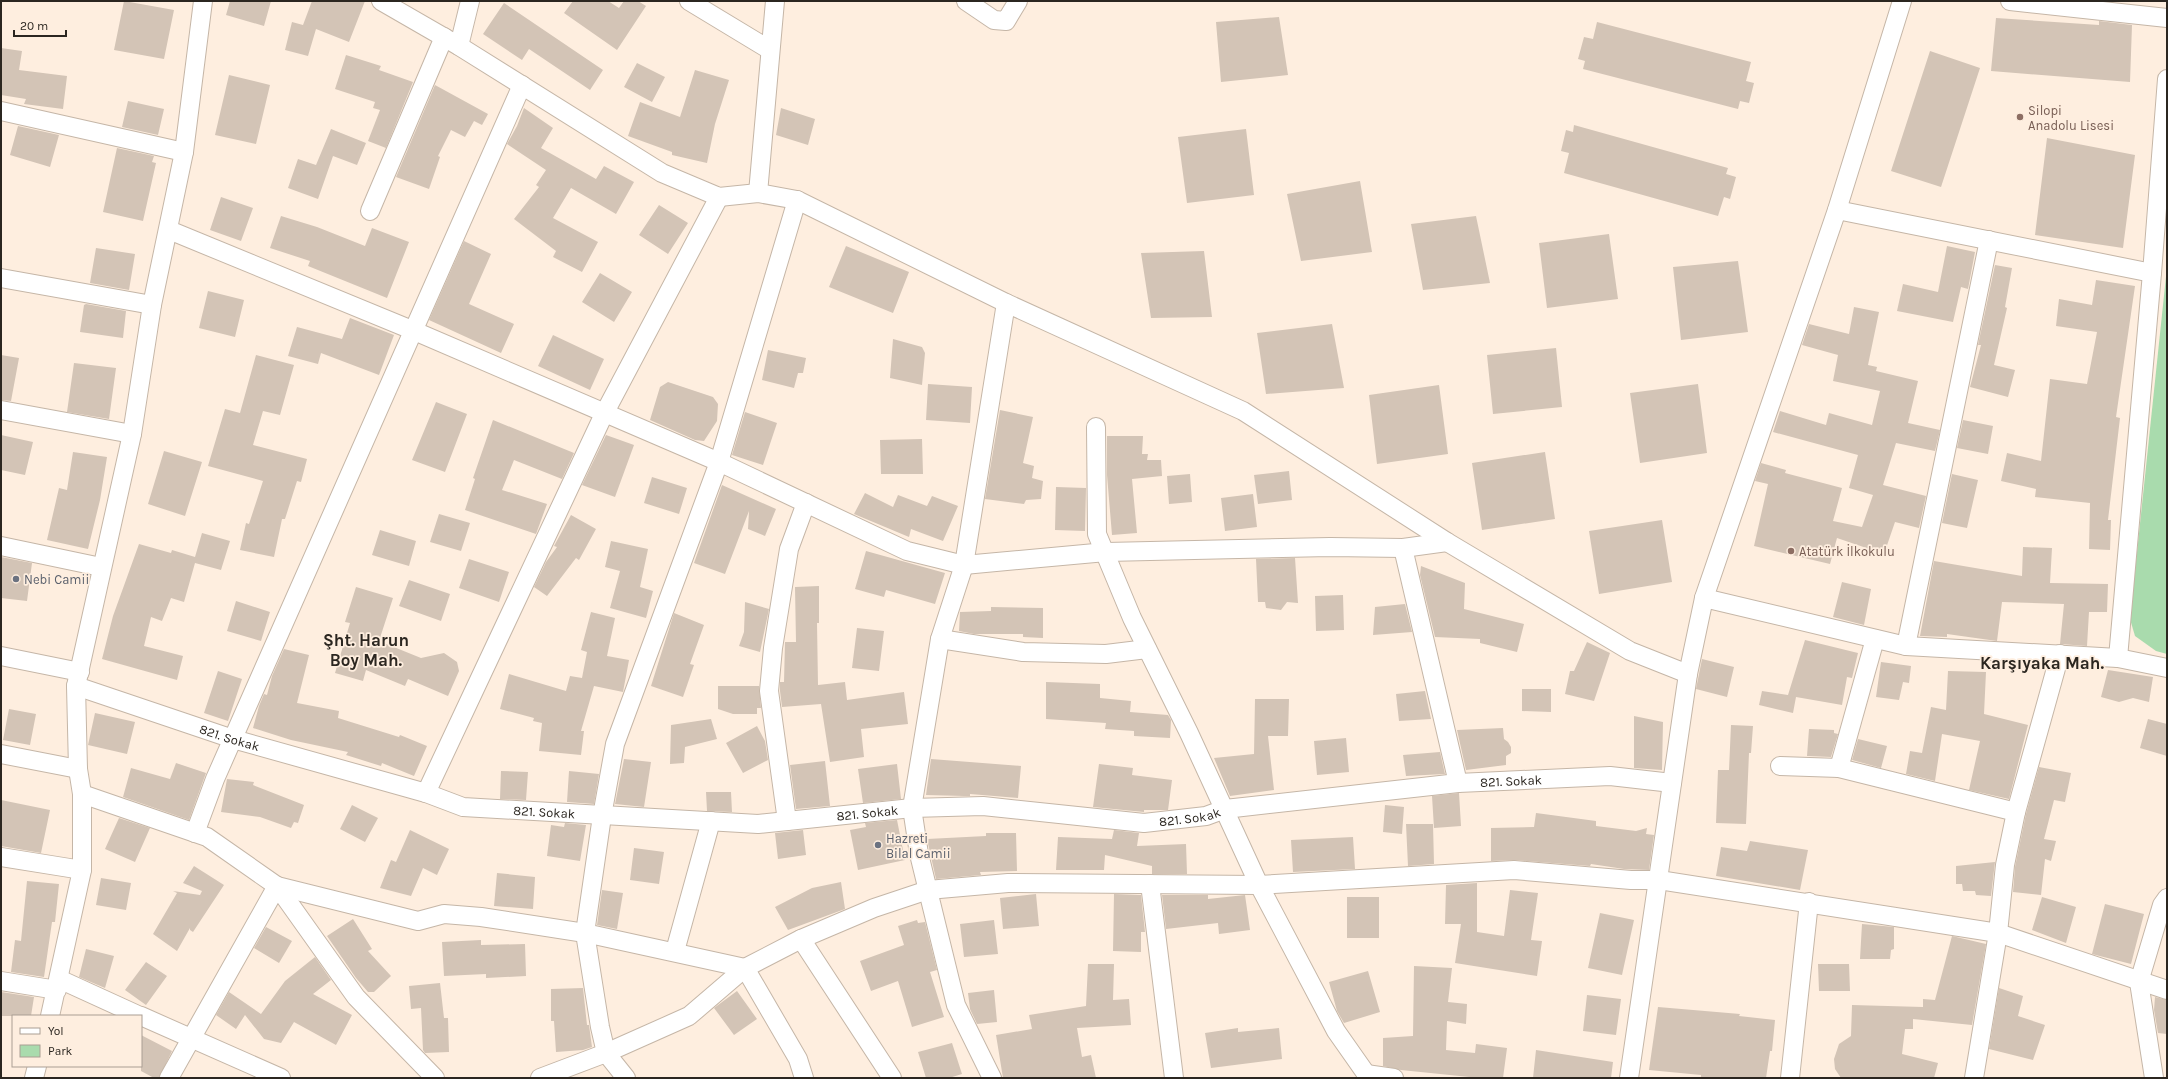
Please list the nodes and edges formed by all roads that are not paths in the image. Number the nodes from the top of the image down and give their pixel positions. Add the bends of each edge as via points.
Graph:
1 (203, 1) edge
2 (381, 1) edge
3 (470, 1) edge
4 (689, 1) edge
5 (775, 1) edge
6 (966, 1) edge
7 (1018, 1) edge
8 (1902, 1) edge
9 (2010, 1) edge
10 (2167, 18) edge
11 (452, 41) junction
12 (770, 50) junction
13 (2167, 79) edge
14 (522, 85) junction
15 (1, 111) edge
16 (184, 152) junction
17 (758, 194) junction
18 (720, 196) junction
19 (797, 200) junction
20 (1837, 210) junction
21 (370, 211) dead end
22 (169, 230) junction
23 (1989, 240) junction
24 (2152, 273) junction
25 (1, 278) edge
26 (1006, 303) junction
27 (152, 305) junction
28 (412, 330) junction
29 (1, 410) edge
30 (604, 414) junction
31 (1096, 427) dead end
32 (132, 434) junction
33 (719, 462) junction
34 (806, 503) junction
35 (1447, 542) junction
36 (1, 546) edge
37 (1403, 548) junction
38 (1106, 552) junction
39 (964, 565) junction
40 (101, 567) junction
41 (1704, 598) junction
42 (1875, 639) junction
43 (940, 640) junction
44 (1906, 646) junction
45 (1147, 649) junction
46 (2060, 654) junction
47 (1, 656) edge
48 (2118, 658) junction
49 (2167, 668) edge
50 (1688, 674) junction
51 (78, 679) junction
52 (234, 739) junction
53 (1, 754) edge
54 (1780, 766) dead end
55 (1839, 768) junction
56 (78, 769) junction
57 (1458, 783) junction
58 (1672, 783) junction
59 (426, 793) junction
60 (82, 794) junction
61 (912, 808) junction
62 (1225, 810) junction
63 (2016, 812) junction
64 (602, 816) junction
65 (711, 821) junction
66 (787, 821) junction
67 (195, 833) junction
68 (1, 857) edge
69 (82, 870) junction
70 (1660, 880) junction
71 (1150, 884) junction
72 (1259, 885) junction
73 (277, 886) junction
74 (928, 890) junction
75 (2167, 898) edge
76 (1809, 902) junction
77 (585, 933) junction
78 (1998, 933) junction
79 (801, 938) junction
80 (675, 952) junction
81 (745, 968) junction
82 (1, 981) edge
83 (2139, 982) junction
84 (58, 984) junction
85 (2167, 990) edge
86 (50, 1015) edge
87 (138, 1015) edge
88 (142, 1016) edge
89 (190, 1039) junction
90 (606, 1053) junction
91 (38, 1067) edge
92 (1368, 1076) edge
93 (34, 1078) edge
94 (169, 1078) edge
95 (280, 1078) edge
96 (435, 1078) edge
97 (540, 1078) edge
98 (626, 1078) edge
99 (804, 1078) edge
100 (892, 1078) edge
101 (992, 1078) edge
102 (1174, 1078) edge
103 (1394, 1078) edge
104 (1631, 1078) edge
105 (1790, 1078) edge
106 (1974, 1078) edge
107 (2154, 1078) edge

1 - 16 street
2 - 11 street
3 - 11 street
4 - 12 street
5 - 12 street
6 - 7 street via 994,20 1006,21
8 - 20 street
9 - 10 street
11 - 14 street
11 - 21 street
12 - 17 street
13 - 24 street
14 - 18 street via 662,173
14 - 28 street
15 - 16 street
16 - 22 street
17 - 18 street
17 - 19 street
18 - 30 street
19 - 26 street
19 - 33 street
20 - 23 street
20 - 41 street
22 - 27 street
22 - 28 street
23 - 24 street
23 - 44 street
24 - 48 street
25 - 27 street
26 - 35 street via 1243,410
26 - 39 street
27 - 32 street
28 - 30 street
28 - 52 street
29 - 32 street
30 - 33 street
30 - 59 street
31 - 38 street via 1098,534
32 - 40 street
33 - 34 street
33 - 64 street via 615,744
34 - 39 street via 907,551
34 - 66 street via 789,549 773,648 769,691
35 - 37 street
35 - 50 street via 1630,651
36 - 40 street
37 - 38 street
37 - 57 street
38 - 39 street
38 - 45 street
39 - 43 street
40 - 51 street
41 - 42 street
41 - 50 street
42 - 44 street
42 - 55 street
43 - 45 street via 1023,652 1106,654
43 - 61 street
44 - 46 street
45 - 62 street
46 - 48 street
46 - 63 street
47 - 51 street, 821. Sokak
48 - 49 street
50 - 58 street
51 - 52 street, 821. Sokak
51 - 56 street
52 - 59 street, 821. Sokak
52 - 67 street via 215,779
53 - 56 street
54 - 55 street
55 - 63 street
56 - 60 street
57 - 58 street, 821. Sokak via 1610,776
57 - 62 street, 821. Sokak
58 - 70 street
59 - 64 street, 821. Sokak via 463,807
60 - 67 street
60 - 69 street
61 - 62 street, 821. Sokak via 983,806 1144,823 1206,816
61 - 66 street, 821. Sokak
61 - 74 street
62 - 72 street
63 - 78 street via 2005,865
64 - 65 street, 821. Sokak
64 - 77 street
65 - 66 street, 821. Sokak via 758,824
65 - 80 street
67 - 73 street via 207,837
68 - 69 street
69 - 84 street
70 - 72 street via 1514,870
70 - 76 street
70 - 104 street
71 - 72 street
71 - 74 street via 1008,883
71 - 102 street
72 - 92 street via 1336,1031
73 - 77 street via 418,921 444,914
73 - 89 street
73 - 96 street via 356,997
74 - 79 street via 874,908
74 - 101 street via 956,1005
75 - 83 street via 2162,905
76 - 78 street
76 - 105 street
77 - 80 street
77 - 90 street
78 - 83 street
78 - 106 street
79 - 81 street
79 - 100 street
80 - 81 street
81 - 90 street via 689,1016
81 - 99 street via 798,1059
82 - 84 street
83 - 85 street
83 - 107 street
84 - 86 street
84 - 87 street
88 - 89 street
89 - 94 street
89 - 95 street
90 - 97 street
90 - 98 street
91 - 93 street
92 - 103 street

